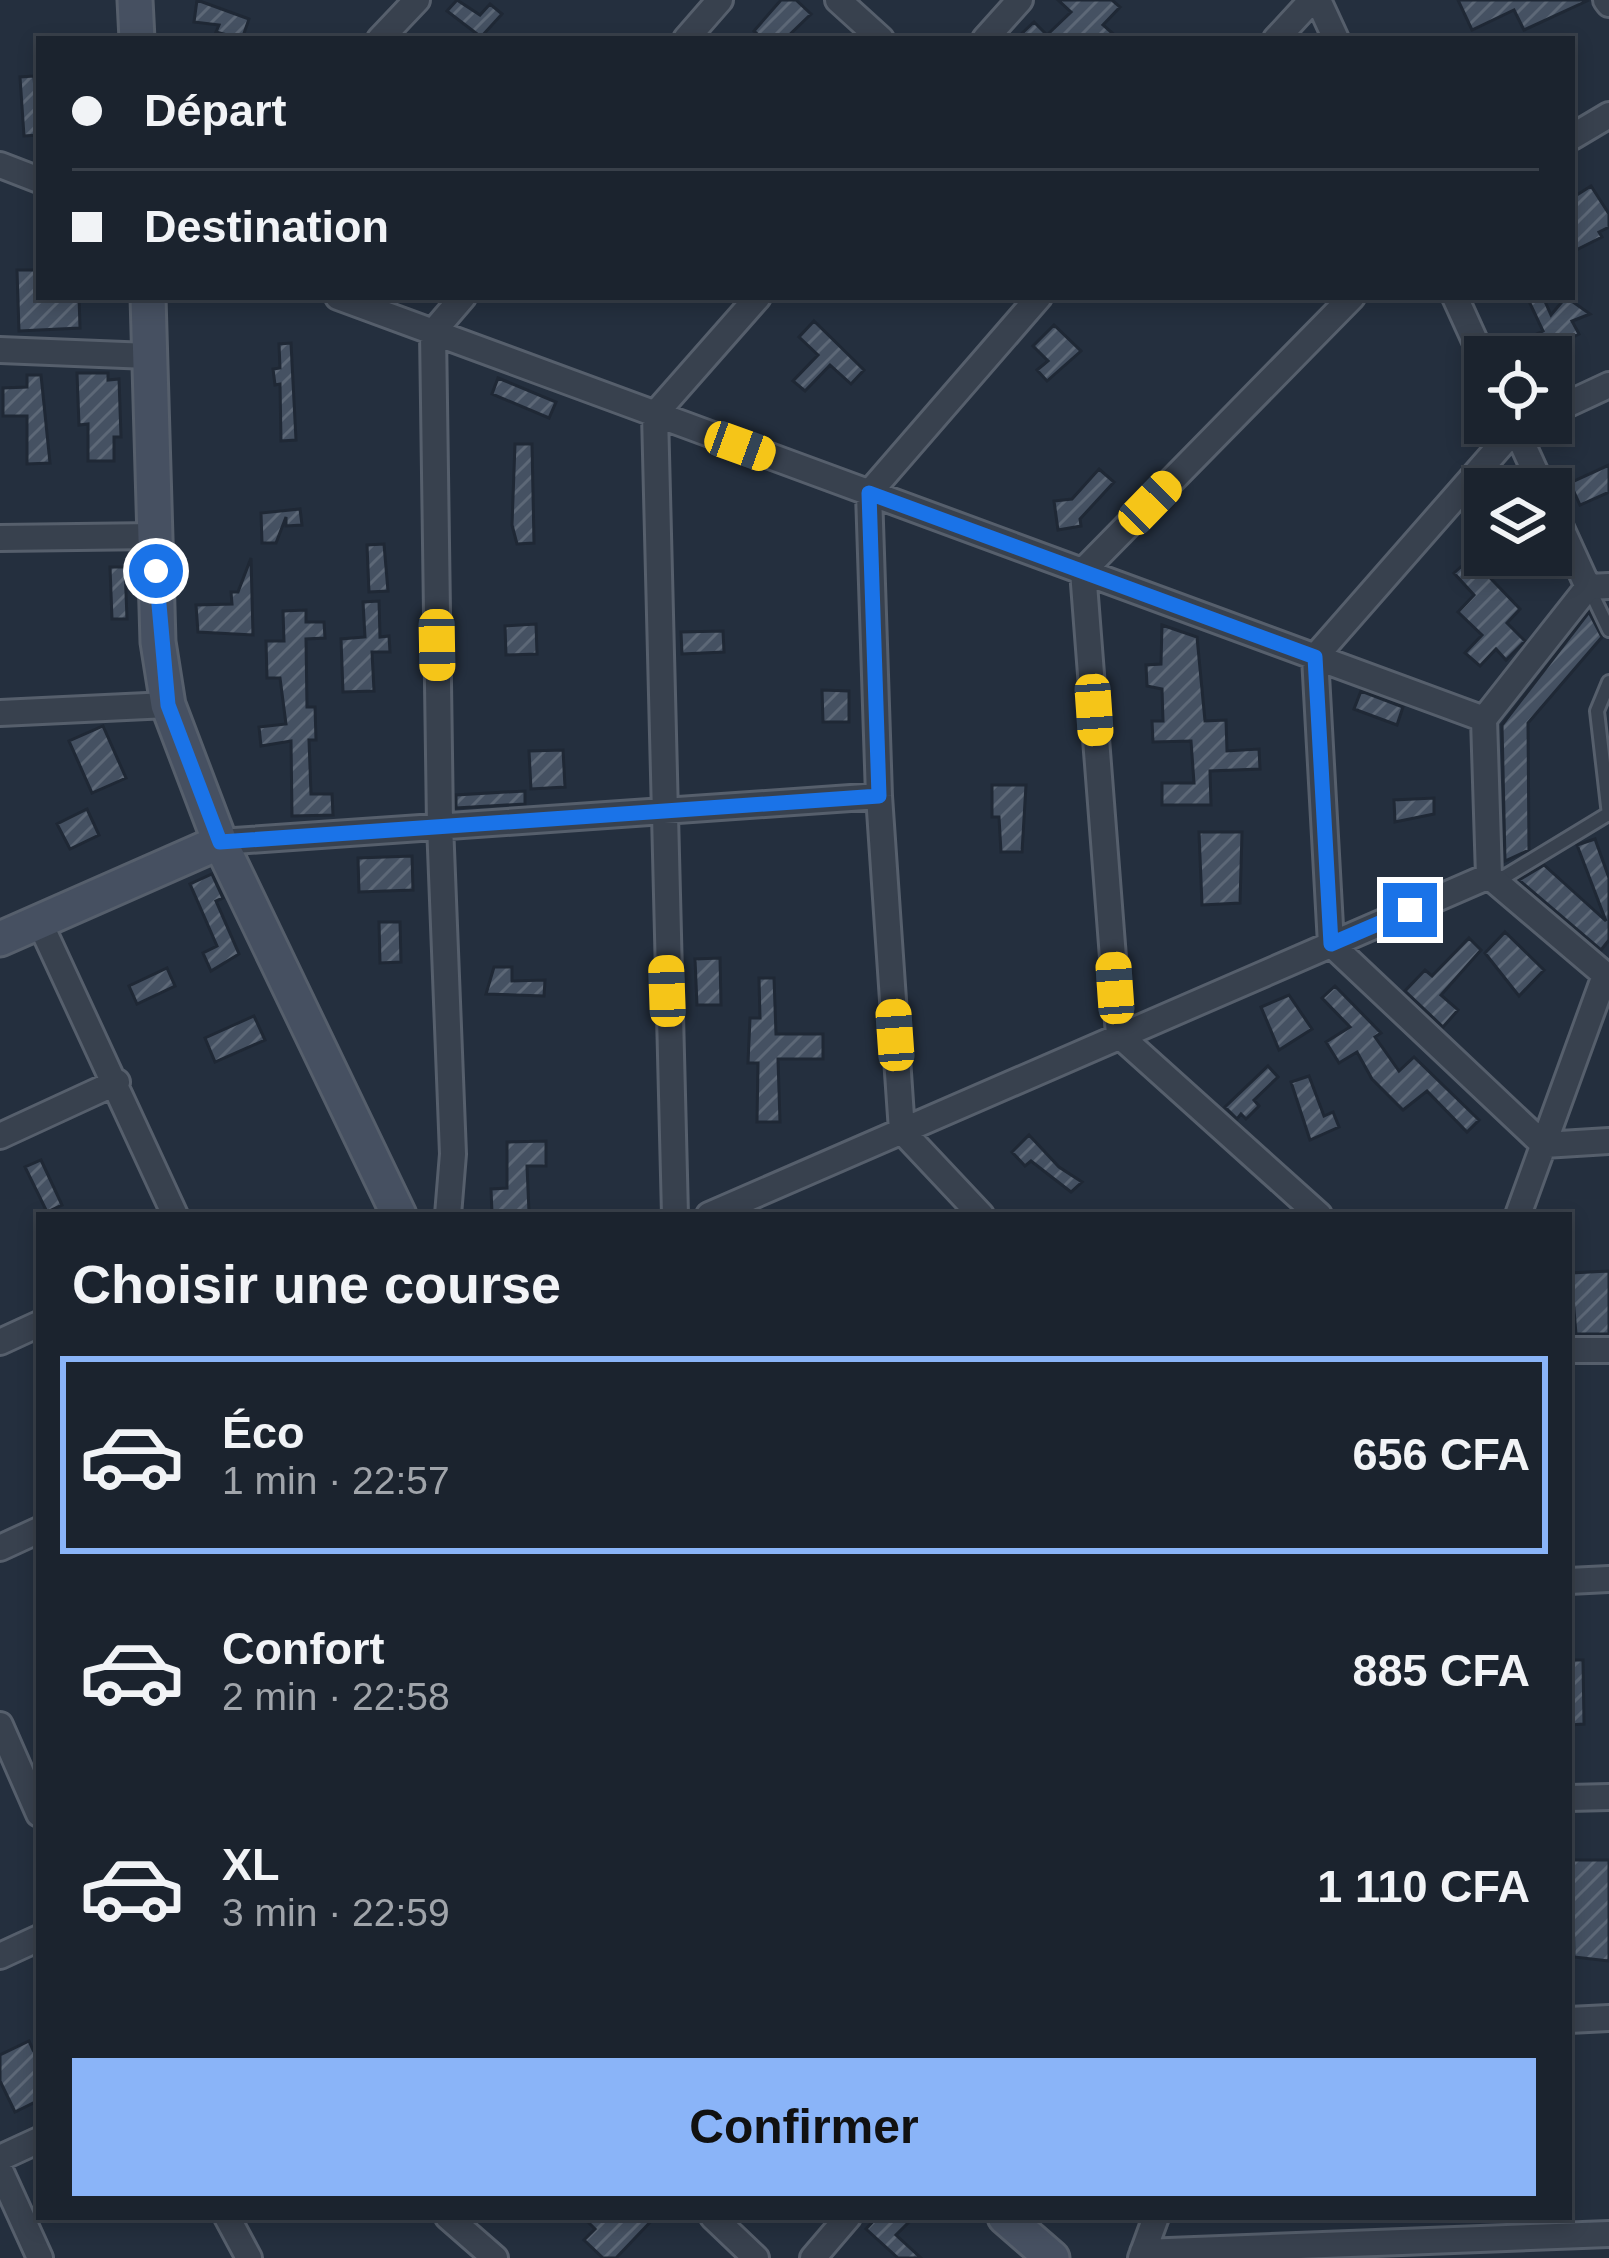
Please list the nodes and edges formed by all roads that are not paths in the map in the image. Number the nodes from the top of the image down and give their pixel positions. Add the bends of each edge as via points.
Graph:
1 (135, 0) edge
2 (417, 0) edge
3 (720, 0) edge
4 (838, 0) edge
5 (1020, 0) edge
6 (1315, 0) edge
7 (137, 36) edge
8 (383, 36) edge
9 (689, 36) edge
10 (878, 36) edge
11 (989, 36) edge
12 (1279, 36) edge
13 (1334, 36) edge
14 (1609, 116) edge
15 (1575, 135) edge
16 (0, 165) edge
17 (36, 179) edge
18 (148, 300) edge
19 (346, 300) edge
20 (460, 300) edge
21 (755, 300) edge
22 (1036, 300) edge
23 (1349, 300) edge
24 (1456, 300) edge
25 (433, 332) junction
26 (1473, 336) edge
27 (0, 350) edge
28 (149, 356) junction
29 (1609, 385) edge
30 (1572, 402) edge
31 (655, 414) junction
32 (1501, 444) edge
33 (869, 493) junction
34 (154, 536) junction
35 (0, 538) edge
36 (1572, 541) edge
37 (1083, 571) junction
38 (1599, 587) edge
39 (1609, 630) edge
40 (1315, 657) junction
41 (1609, 682) edge
42 (168, 705) junction
43 (0, 713) edge
44 (1484, 719) junction
45 (879, 796) junction
46 (661, 812) junction
47 (1608, 815) edge
48 (440, 824) junction
49 (220, 842) junction
50 (1492, 879) junction
51 (40, 921) junction
52 (0, 939) edge
53 (1331, 944) junction
54 (1607, 973) edge
55 (1119, 1035) junction
56 (117, 1082) junction
57 (902, 1131) junction
58 (0, 1136) edge
59 (1609, 1141) edge
60 (1544, 1145) junction
61 (174, 1212) edge
62 (398, 1212) edge
63 (448, 1212) edge
64 (675, 1212) edge
65 (716, 1212) edge
66 (978, 1212) edge
67 (1316, 1212) edge
68 (1519, 1212) edge
69 (36, 1325) edge
70 (0, 1342) edge
71 (1572, 1350) edge
72 (1609, 1350) edge
73 (36, 1531) edge
74 (0, 1548) edge
75 (1609, 1580) edge
76 (1572, 1581) edge
77 (0, 1725) edge
78 (7, 1758) edge
79 (1609, 1797) edge
80 (1572, 1798) edge
81 (36, 1809) edge
82 (36, 1939) edge
83 (0, 1956) edge
84 (1609, 2018) edge
85 (1572, 2020) edge
86 (36, 2141) edge
87 (0, 2158) edge
88 (0, 2170) edge
89 (229, 2220) edge
90 (451, 2220) edge
91 (716, 2220) edge
92 (845, 2220) edge
93 (1008, 2220) edge
94 (1155, 2220) edge
95 (1609, 2234) edge
96 (1142, 2255) edge
97 (40, 2258) edge
98 (249, 2258) edge
99 (495, 2258) edge
100 (756, 2258) edge
101 (813, 2258) edge
102 (1052, 2258) edge

1 - 7 main road
2 - 8 street
3 - 9 street
4 - 10 street
5 - 11 street
6 - 12 street
6 - 13 street
14 - 15 street
16 - 17 street
18 - 28 main road
19 - 25 street
20 - 25 street
21 - 31 street
22 - 33 street
23 - 37 street
24 - 26 street
25 - 31 street
25 - 48 street
27 - 28 street
28 - 34 main road
29 - 30 street
31 - 33 street
31 - 46 street
32 - 40 street
33 - 37 street
33 - 45 street
34 - 35 street
34 - 42 main road
36 - 38 street
37 - 40 street
37 - 55 street
38 - 39 lane
38 - 44 street
40 - 44 street
40 - 53 street
41 - 47 lane via 1597,711
42 - 43 street
42 - 49 main road
44 - 50 street
45 - 46 street
45 - 57 street
46 - 48 street
46 - 64 street
47 - 50 lane
48 - 49 street
48 - 63 street
49 - 51 main road
49 - 62 main road
50 - 53 street
50 - 54 street
51 - 52 main road
51 - 56 street
53 - 55 street
53 - 60 street
54 - 60 street
55 - 57 street
55 - 67 street
56 - 58 street
56 - 61 street
57 - 65 street
57 - 66 street
59 - 60 street
60 - 68 street
69 - 70 street
71 - 72 street
73 - 74 street
75 - 76 street
77 - 78 street
78 - 81 street
79 - 80 street
82 - 83 street
84 - 85 street
86 - 87 street
88 - 97 street
89 - 98 street
90 - 99 street
91 - 100 street
92 - 101 street
93 - 102 main road
94 - 96 street
95 - 96 street

